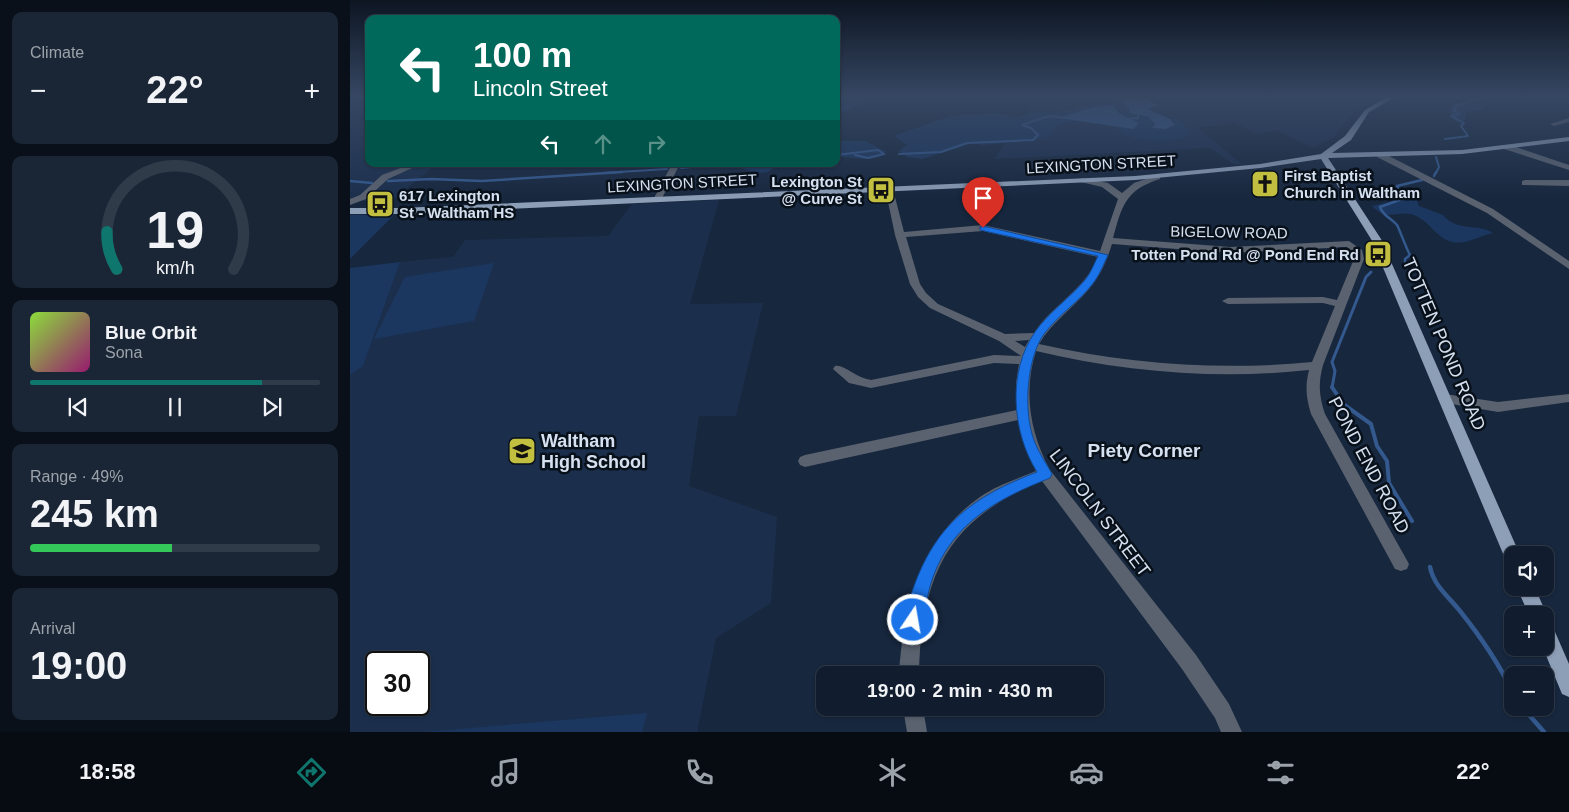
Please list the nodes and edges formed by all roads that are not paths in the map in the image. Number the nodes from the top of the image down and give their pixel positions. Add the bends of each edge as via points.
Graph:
1 (1353, 131) edge
2 (1569, 139) edge
3 (1339, 145) junction
4 (1507, 147) junction
5 (1380, 155) junction
6 (1323, 156) junction
7 (1364, 156) junction
8 (410, 167) edge
9 (674, 167) edge
10 (1569, 168) edge
11 (1157, 176) junction
12 (1084, 180) junction
13 (1569, 182) edge
14 (1525, 183) dead end
15 (891, 188) junction
16 (369, 192) junction
17 (658, 198) junction
18 (1123, 198) junction
19 (350, 203) edge
20 (362, 205) junction
21 (428, 209) junction
22 (350, 211) edge
23 (900, 235) junction
24 (1349, 244) joint
25 (1106, 248) junction
26 (1569, 266) edge
27 (1228, 301) dead end
28 (1340, 304) junction
29 (1003, 338) junction
30 (1031, 349) junction
31 (1317, 364) junction
32 (839, 369) dead end
33 (1569, 398) edge
34 (1445, 399) junction
35 (1022, 414) junction
36 (805, 462) dead end
37 (1045, 474) junction
38 (1508, 546) edge
39 (1401, 564) dead end
40 (1554, 652) edge
41 (910, 666) edge
42 (1569, 687) edge
43 (914, 716) edge
44 (917, 732) edge
45 (1232, 732) edge

1 - 3 main road, LEXINGTON STREET
2 - 4 main road
3 - 6 main road, LEXINGTON STREET
3 - 7 main road via 1349,153
4 - 5 main road
4 - 10 street
5 - 7 main road
5 - 26 street via 1490,211
6 - 7 main road
6 - 11 main road, LEXINGTON STREET
6 - 34 main road, TOTTEN POND ROAD via 1376,239
8 - 16 street via 385,177
9 - 17 street
11 - 12 main road, LEXINGTON STREET
11 - 18 street via 1132,188
12 - 15 main road, LEXINGTON STREET
12 - 18 street via 1105,185
13 - 14 street
15 - 17 main road, LEXINGTON STREET
15 - 23 street
16 - 19 street
16 - 20 street
17 - 21 main road, LEXINGTON STREET
18 - 25 street
19 - 20 main road, LEXINGTON STREET
20 - 21 main road, LEXINGTON STREET
21 - 22 main road, LEXINGTON STREET
23 - 25 street, BIGELOW ROAD via 983,228
23 - 29 street via 915,284 922,296 946,312
24 - 25 street, BIGELOW ROAD via 1230,250
24 - 28 street, POND END ROAD via 1358,252 1360,259
25 - 30 street via 1090,280
27 - 28 street via 1323,300
28 - 31 street, POND END ROAD
29 - 30 street
29 - 30 street
30 - 31 street via 1178,369 1236,371
30 - 32 street via 871,384 859,383
30 - 35 street, LINCOLN STREET
31 - 39 street, POND END ROAD via 1312,383 1318,414
33 - 34 street via 1498,407
34 - 38 main road, TOTTEN POND ROAD
35 - 36 street
35 - 37 street, LINCOLN STREET via 1034,457
37 - 41 street via 986,501 962,520 941,547 926,573 916,603 910,638
37 - 45 street, LINCOLN STREET via 1189,662
40 - 42 main road
43 - 44 street

